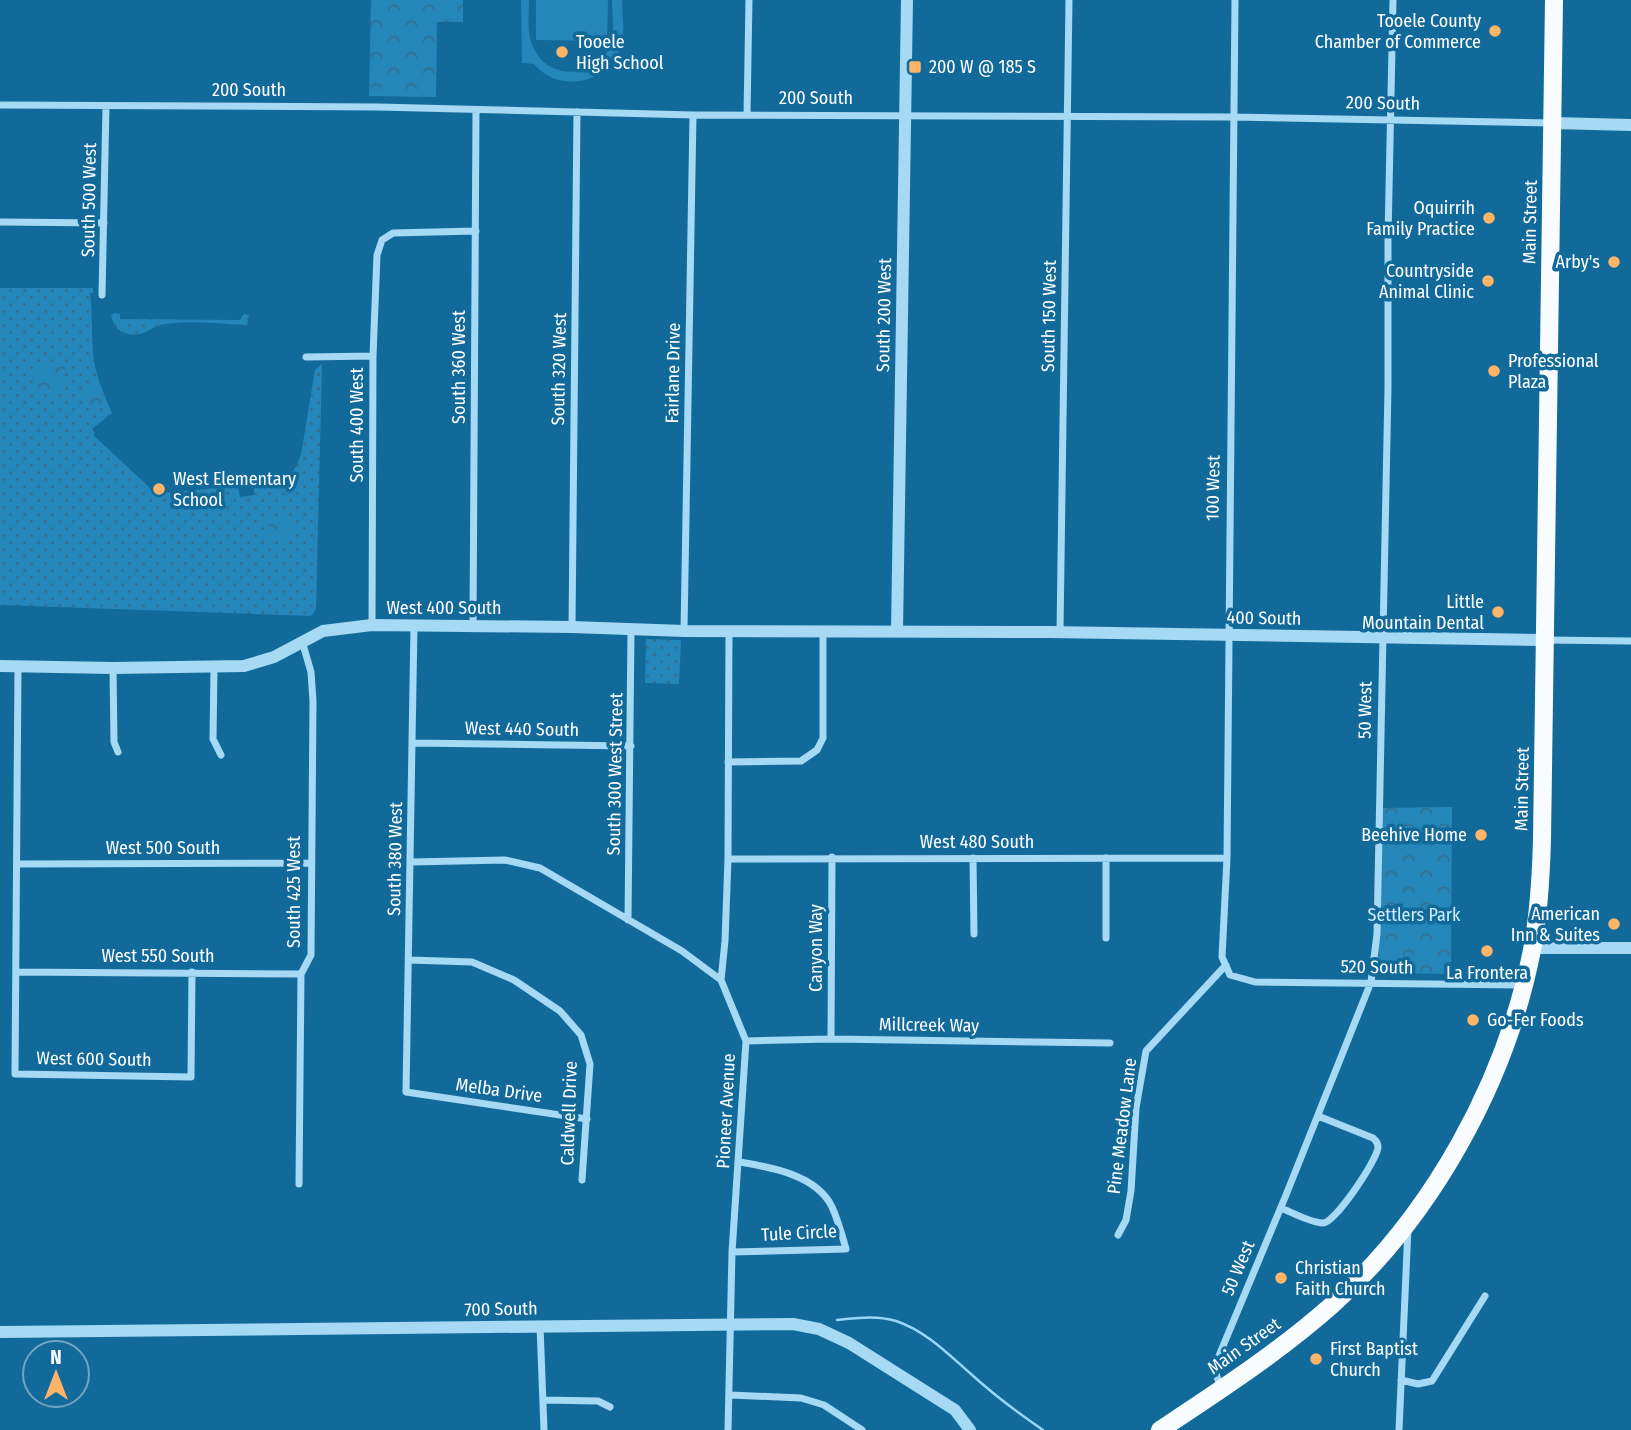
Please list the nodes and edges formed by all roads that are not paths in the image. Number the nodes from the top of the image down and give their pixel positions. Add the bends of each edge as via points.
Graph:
1 (748, 0) edge
2 (907, 0) edge
3 (1069, 0) edge
4 (1235, 0) edge
5 (1393, 0) edge
6 (1554, 0) edge
7 (0, 105) edge
8 (106, 106) junction
9 (476, 110) junction
10 (577, 112) junction
11 (747, 115) junction
12 (692, 116) junction
13 (905, 116) junction
14 (1232, 117) junction
15 (1069, 118) junction
16 (1390, 121) junction
17 (1553, 123) junction
18 (1631, 125) edge
19 (0, 222) edge
20 (104, 223) junction
21 (476, 231) junction
22 (102, 295) dead end
23 (373, 356) junction
24 (306, 357) dead end
25 (372, 625) junction
26 (414, 625) junction
27 (473, 625) junction
28 (572, 627) junction
29 (631, 629) junction
30 (684, 631) junction
31 (729, 631) junction
32 (897, 631) junction
33 (823, 632) junction
34 (1060, 632) junction
35 (1227, 635) junction
36 (1382, 638) junction
37 (302, 640) junction
38 (1545, 640) junction
39 (1631, 640) edge
40 (0, 666) edge
41 (18, 666) junction
42 (113, 668) junction
43 (214, 668) junction
44 (412, 743) junction
45 (631, 746) junction
46 (118, 752) dead end
47 (221, 755) dead end
48 (728, 762) junction
49 (832, 857) junction
50 (1106, 858) junction
51 (1227, 858) junction
52 (728, 859) junction
53 (973, 859) junction
54 (411, 862) junction
55 (310, 863) junction
56 (17, 864) junction
57 (628, 920) junction
58 (974, 934) dead end
59 (1106, 938) dead end
60 (1532, 948) junction
61 (1631, 948) edge
62 (409, 960) junction
63 (1226, 965) junction
64 (16, 972) junction
65 (192, 972) junction
66 (301, 974) junction
67 (1230, 975) joint
68 (721, 980) junction
69 (1371, 982) junction
70 (1524, 985) junction
71 (831, 1039) junction
72 (746, 1041) junction
73 (1111, 1043) dead end
74 (406, 1093) joint
75 (1318, 1116) junction
76 (587, 1119) junction
77 (740, 1162) junction
78 (582, 1180) dead end
79 (299, 1184) dead end
80 (1281, 1208) junction
81 (1408, 1221) junction
82 (1118, 1234) dead end
83 (732, 1252) junction
84 (1485, 1296) dead end
85 (729, 1325) junction
86 (540, 1326) junction
87 (0, 1332) edge
88 (1401, 1380) junction
89 (1221, 1388) junction
90 (730, 1395) junction
91 (543, 1400) junction
92 (610, 1407) dead end
93 (544, 1430) edge
94 (728, 1430) edge
95 (862, 1430) edge
96 (970, 1430) edge
97 (1160, 1430) edge
98 (1399, 1430) edge

1 - 11 street
2 - 13 street, South 200 West
3 - 15 street, South 150 West
4 - 14 street, 100 West
5 - 16 street, 50 West
6 - 17 highway, Main Street
7 - 8 street, 200 South
8 - 9 street, 200 South
8 - 20 street, South 500 West
9 - 10 street, 200 South
9 - 21 street, South 360 West
10 - 12 street, 200 South
10 - 28 street, South 320 West
11 - 12 street, 200 South
11 - 13 street, 200 South
12 - 30 street, Fairlane Drive
13 - 15 street, 200 South
13 - 32 street, South 200 West
14 - 15 street, 200 South
14 - 16 street, 200 South
14 - 35 street, 100 West
15 - 34 street, South 150 West
16 - 17 street, 200 South
16 - 36 street, 50 West
17 - 18 street, 200 South
17 - 38 highway, Main Street
19 - 20 street
20 - 22 street, South 500 West
21 - 23 street, South 400 West via 393,233 382,240 376,254
21 - 27 street, South 360 West
23 - 24 street
23 - 25 street, South 400 West
25 - 26 street, West 400 South
25 - 37 street, West 400 South via 323,631
26 - 27 street, West 400 South
26 - 44 street, South 380 West
27 - 28 street, West 400 South
28 - 29 street, West 400 South
29 - 30 street, West 400 South
29 - 45 street, South 300 West Street
30 - 31 street, West 400 South
31 - 33 street, West 400 South
31 - 48 street, Pioneer Avenue
32 - 33 street, West 400 South
32 - 34 street, 400 South
33 - 48 street via 823,738 817,750 800,761
34 - 35 street, 400 South
35 - 36 street, 400 South
35 - 51 street, 100 West
36 - 38 street, 400 South
36 - 69 street, 50 West via 1377,934
37 - 43 street, West 400 South via 274,657
37 - 55 street, South 425 West via 313,701
38 - 39 street, 400 South
38 - 60 highway, Main Street via 1542,839
40 - 41 street, West 400 South
41 - 42 street, West 400 South
41 - 56 street
42 - 43 street, West 400 South
42 - 46 street
43 - 47 street via 213,739
44 - 45 street, West 440 South
44 - 54 street, South 380 West
45 - 57 street, South 300 West Street
48 - 52 street, Pioneer Avenue
49 - 52 street, West 480 South
49 - 53 street, West 480 South
49 - 71 street, Canyon Way
50 - 51 street, West 480 South
50 - 53 street, West 480 South
50 - 59 street
51 - 63 street, 100 West via 1222,957
52 - 68 street, Pioneer Avenue
53 - 58 street
54 - 57 street via 505,860 540,868
54 - 62 street, South 380 West
55 - 56 street, West 500 South
55 - 66 street, South 425 West via 311,955
56 - 64 street
57 - 68 street
60 - 61 street
60 - 70 highway, Main Street
62 - 74 street, South 380 West
62 - 76 street, Caldwell Drive via 472,962 514,980 560,1011 581,1035 590,1065
63 - 67 street, 100 West
63 - 82 street, Pine Meadow Lane via 1146,1051 1136,1108 1131,1191 1126,1220
64 - 65 street, West 550 South
64 - 65 street, West 600 South via 15,1074 191,1077
65 - 66 street, West 550 South
66 - 79 street, South 425 West
67 - 69 street, 520 South via 1255,982
68 - 72 street, Pioneer Avenue
69 - 70 street, 520 South
69 - 75 street, 50 West
70 - 81 highway, Main Street via 1501,1059 1479,1109
71 - 72 street, Millcreek Way
71 - 73 street, Millcreek Way
72 - 77 street, Pioneer Avenue
74 - 76 street, Melba Drive
75 - 80 street, 50 West
75 - 80 street via 1373,1138 1378,1149 1354,1192 1329,1221
76 - 78 street, Caldwell Drive
77 - 83 street, Pioneer Avenue
77 - 83 street, Tule Circle via 779,1168 809,1183 831,1203 846,1249
80 - 89 street, 50 West via 1218,1358 1216,1374
81 - 88 street
81 - 89 highway, Main Street via 1334,1304
83 - 85 street, Pioneer Avenue
84 - 88 street via 1432,1381
85 - 86 street, 700 South
85 - 90 street, Pioneer Avenue
85 - 96 street, 700 South via 793,1324 819,1329 955,1410
86 - 87 street, 700 South
86 - 91 street
88 - 98 street
89 - 97 highway, Main Street
90 - 94 street, Pioneer Avenue
90 - 95 street via 801,1398 824,1405
91 - 92 street via 598,1401
91 - 93 street

